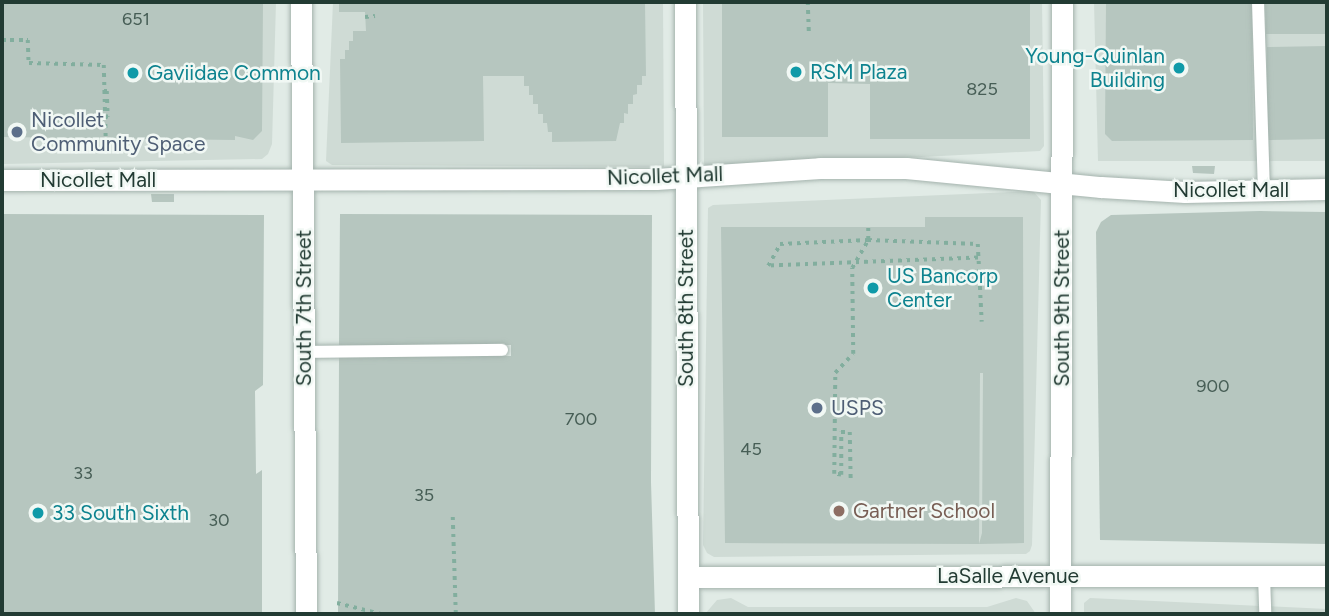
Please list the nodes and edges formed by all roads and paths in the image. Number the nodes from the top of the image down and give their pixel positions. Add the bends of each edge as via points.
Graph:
1 (301, 2) edge
2 (685, 2) edge
3 (808, 2) edge
4 (1062, 2) edge
5 (1258, 2) edge
6 (375, 16) dead end
7 (365, 17) dead end
8 (809, 33) dead end
9 (2, 40) edge
10 (104, 91) junction
11 (103, 118) dead end
12 (106, 139) dead end
13 (685, 176) junction
14 (303, 179) junction
15 (2, 180) edge
16 (1063, 183) junction
17 (1327, 189) edge
18 (1264, 192) junction
19 (868, 227) dead end
20 (868, 240) junction
21 (978, 258) junction
22 (982, 322) dead end
23 (502, 350) dead end
24 (304, 352) junction
25 (851, 482) dead end
26 (453, 517) dead end
27 (1061, 575) junction
28 (1264, 576) junction
29 (1327, 576) edge
30 (688, 577) junction
31 (337, 603) dead end
32 (306, 614) edge
33 (381, 614) edge
34 (456, 614) edge
35 (688, 614) edge
36 (1060, 614) edge
37 (1265, 614) edge

1 - 14 street, South 7th Street
2 - 13 street, South 8th Street
3 - 8 path
4 - 16 street, South 9th Street
5 - 18 lane
6 - 7 path
9 - 10 path via 28,40 29,63 104,65
10 - 11 path via 108,117
10 - 12 path
13 - 14 street, Nicollet Mall
13 - 16 street, Nicollet Mall via 906,168
13 - 30 street, South 8th Street
14 - 15 street, Nicollet Mall
14 - 24 street, South 7th Street
16 - 18 street, Nicollet Mall via 1185,192
16 - 27 street, South 9th Street
17 - 18 street, Nicollet Mall
19 - 20 path
20 - 21 path via 978,244
20 - 21 path via 780,244 768,266
20 - 25 path via 852,268 853,354 835,373 834,474 841,475 841,432 850,432
21 - 22 path
23 - 24 lane
24 - 32 street, South 7th Street
26 - 34 path
27 - 28 street, LaSalle Avenue
27 - 30 street, LaSalle Avenue
27 - 36 street, South 9th Street
28 - 29 street, LaSalle Avenue
28 - 37 lane
30 - 35 street, South 8th Street
31 - 33 path

